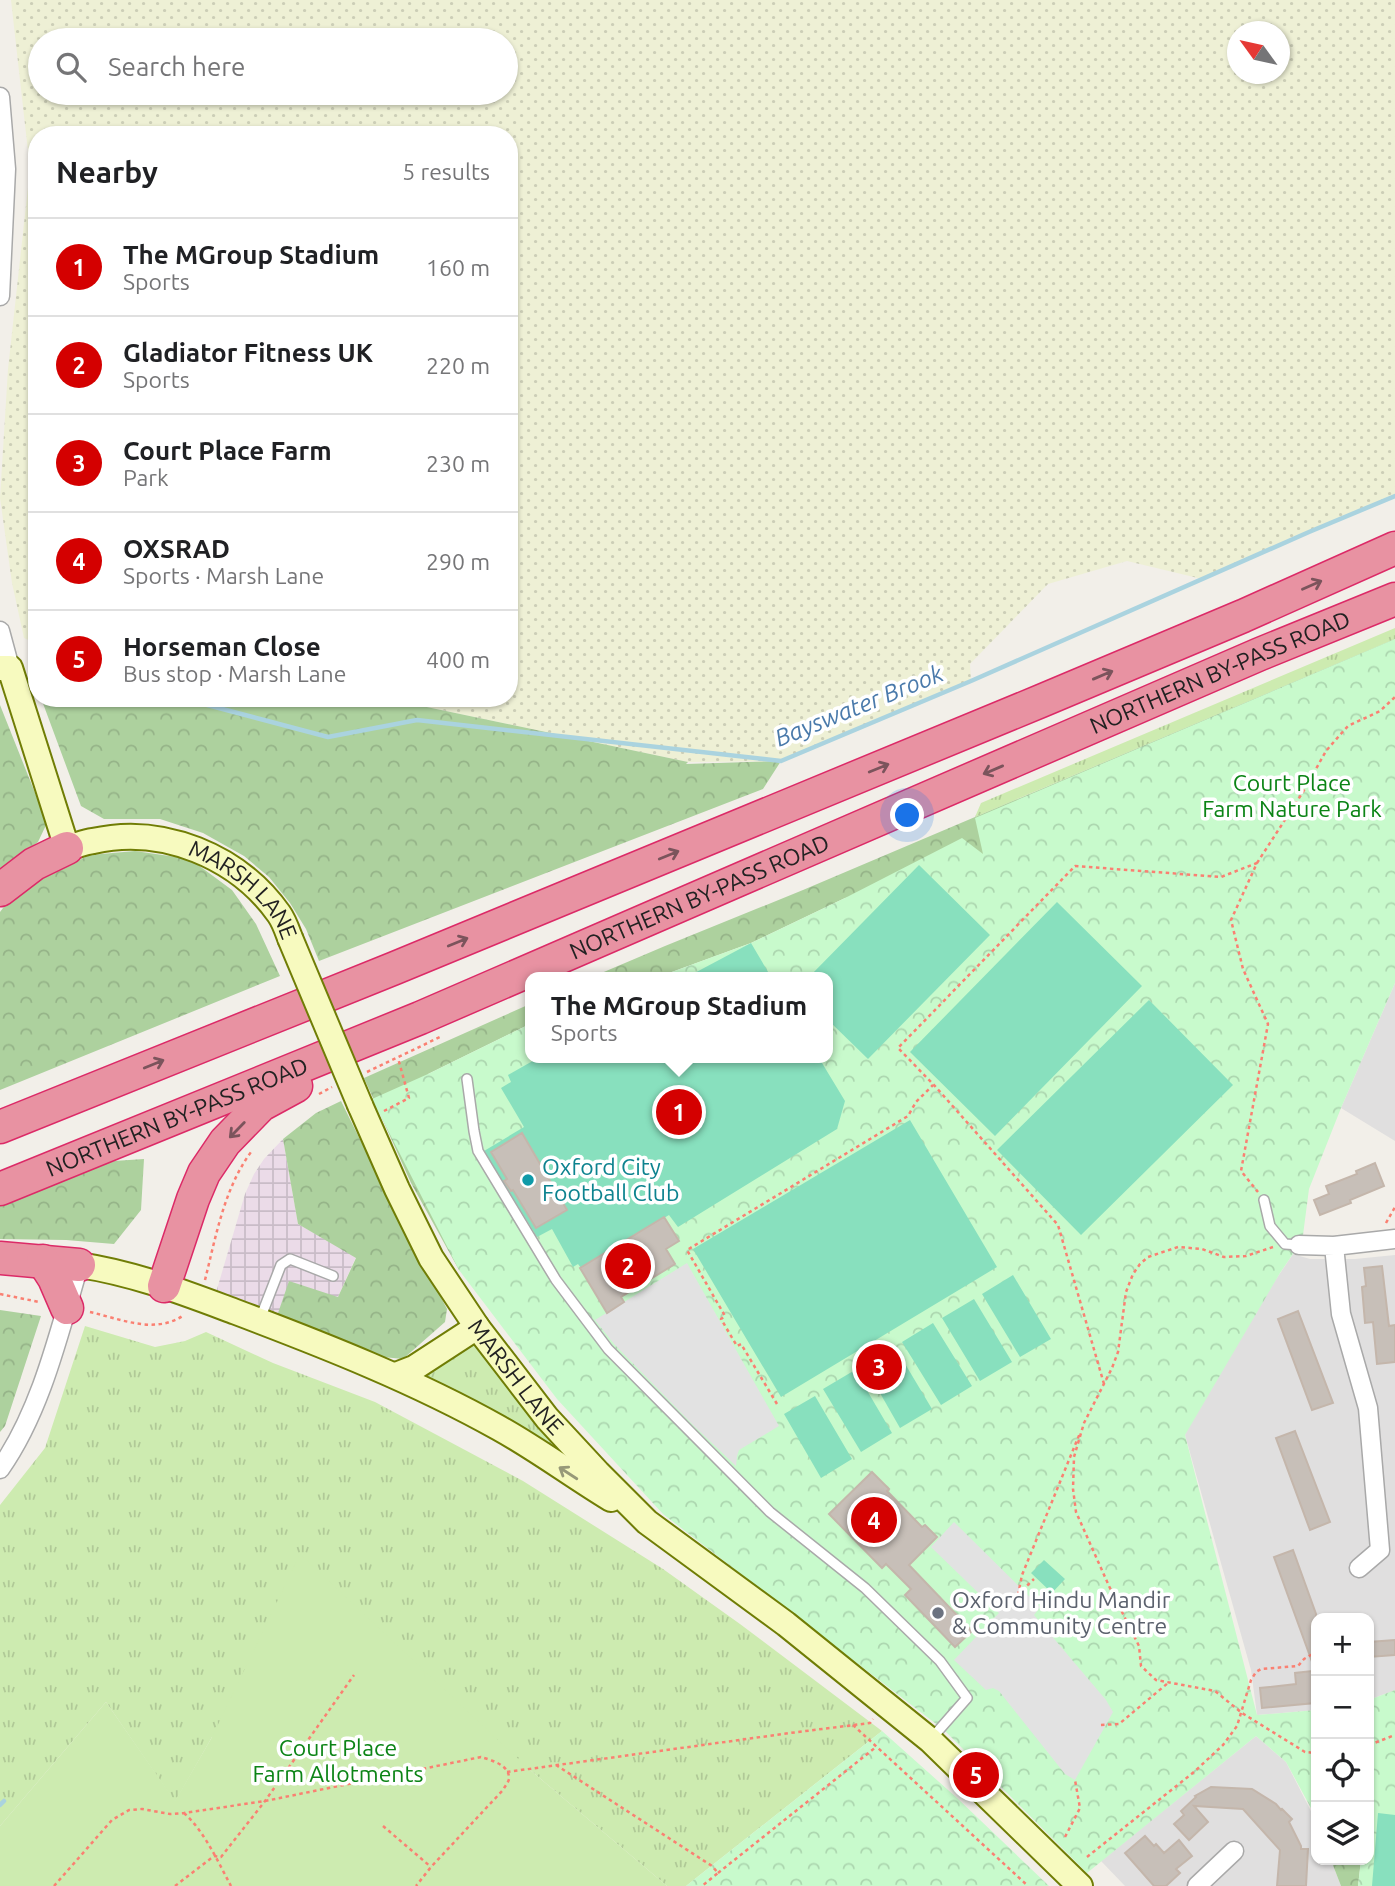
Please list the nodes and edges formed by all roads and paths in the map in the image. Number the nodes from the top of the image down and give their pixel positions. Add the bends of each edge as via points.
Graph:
1 (0, 97) edge
2 (0, 296) edge
3 (1395, 548) edge
4 (1395, 599) edge
5 (0, 631) edge
6 (5, 668) edge
7 (1395, 697) edge
8 (67, 848) junction
9 (1257, 863) junction
10 (0, 890) edge
11 (420, 1017) junction
12 (398, 1058) dead end
13 (467, 1079) dead end
14 (115, 1080) junction
15 (933, 1085) junction
16 (0, 1111) edge
17 (364, 1113) junction
18 (0, 1127) edge
19 (246, 1158) dead end
20 (0, 1189) edge
21 (1264, 1200) joint
22 (1395, 1239) edge
23 (1292, 1244) junction
24 (1334, 1246) junction
25 (0, 1258) edge
26 (43, 1261) junction
27 (79, 1265) junction
28 (333, 1276) dead end
29 (164, 1286) junction
30 (202, 1289) dead end
31 (0, 1294) edge
32 (66, 1308) junction
33 (184, 1315) dead end
34 (259, 1321) junction
35 (477, 1327) junction
36 (396, 1375) junction
37 (1104, 1384) junction
38 (777, 1404) dead end
39 (1084, 1423) junction
40 (0, 1469) edge
41 (647, 1522) junction
42 (1359, 1568) dead end
43 (1034, 1579) dead end
44 (1018, 1595) junction
45 (1012, 1600) dead end
46 (1311, 1655) edge
47 (354, 1675) dead end
48 (1168, 1683) junction
49 (1242, 1713) junction
50 (874, 1717) dead end
51 (853, 1724) junction
52 (1101, 1725) dead end
53 (1395, 1735) edge
54 (930, 1740) junction
55 (1374, 1743) edge
56 (876, 1747) junction
57 (1311, 1753) edge
58 (556, 1765) junction
59 (507, 1772) junction
60 (1075, 1780) dead end
61 (265, 1801) junction
62 (184, 1813) junction
63 (383, 1826) dead end
64 (1065, 1837) dead end
65 (1234, 1852) dead end
66 (214, 1856) junction
67 (1087, 1857) dead end
68 (431, 1867) junction
69 (718, 1873) junction
70 (54, 1886) edge
71 (174, 1886) edge
72 (232, 1886) edge
73 (416, 1886) edge
74 (702, 1886) edge
75 (1028, 1886) edge
76 (1080, 1886) edge
77 (1197, 1886) edge

1 - 2 street via 6,169
14 -> 3 highway, NORTHERN BY-PASS ROAD via 1053,696
4 -> 11 highway, NORTHERN BY-PASS ROAD
5 - 6 street
6 - 8 main road
7 - 9 path via 1380,711 1348,726 1326,751
8 - 10 highway via 34,864
8 - 17 main road, MARSH LANE, bridge via 122,837 184,844 216,858 260,891 280,915
9 - 15 path via 1221,877 1075,866 898,1048
9 - 21 path via 1231,920 1243,969 1268,1024 1241,1171
11 - 20 highway, NORTHERN BY-PASS ROAD
11 -> 29 highway via 261,1105 225,1142 192,1199
12 - 17 path via 409,1098
13 - 54 lane via 478,1151 556,1280 608,1349 770,1512 864,1588 940,1661 967,1698
14 - 16 highway
14 - 18 highway, NORTHERN BY-PASS ROAD
15 - 37 path via 1058,1225
15 - 38 path via 908,1116 687,1250 725,1316 721,1319
17 - 35 main road, MARSH LANE via 431,1258
19 - 30 path via 223,1209
21 - 23 lane via 1270,1226
22 - 24 street
23 - 24 street
23 - 37 path via 1246,1256 1178,1247 1148,1257 1133,1274 1126,1292 1118,1352
24 - 42 street via 1341,1314 1370,1417 1380,1550
25 - 26 highway
26 - 27 highway
26 - 32 highway
27 - 29 main road
27 - 32 street
28 - 34 lane via 290,1259 282,1265
29 - 34 main road
31 - 32 path
32 - 33 path via 149,1326
32 - 40 street via 35,1402
34 - 36 main road
35 - 36 main road
35 - 41 main road, MARSH LANE via 547,1418
41 -> 36 main road via 500,1429
37 - 39 path
39 - 44 path
39 - 48 path via 1074,1457 1076,1512 1139,1646 1141,1666 1156,1680
41 - 54 main road, MARSH LANE via 786,1624
43 - 44 path
44 - 45 path
46 - 49 path via 1298,1666 1256,1672
47 - 61 path
48 - 49 path via 1215,1691
48 - 52 path via 1119,1724
49 - 57 path
49 - 67 path via 1223,1745 1194,1772
50 - 51 path via 870,1723
51 - 56 path
51 - 58 path
53 - 55 path
54 - 76 main road, MARSH LANE
56 - 69 path
56 - 75 path
58 - 59 path
58 - 69 path
59 - 61 path via 498,1762 481,1757
59 - 68 path via 503,1790
60 - 64 path via 1080,1808
61 - 62 path
61 - 66 path via 221,1857
62 - 66 path
62 - 70 path via 129,1810 112,1820
63 - 68 path
65 - 77 street
66 - 71 path
66 - 72 path
68 - 73 path
69 - 74 path

